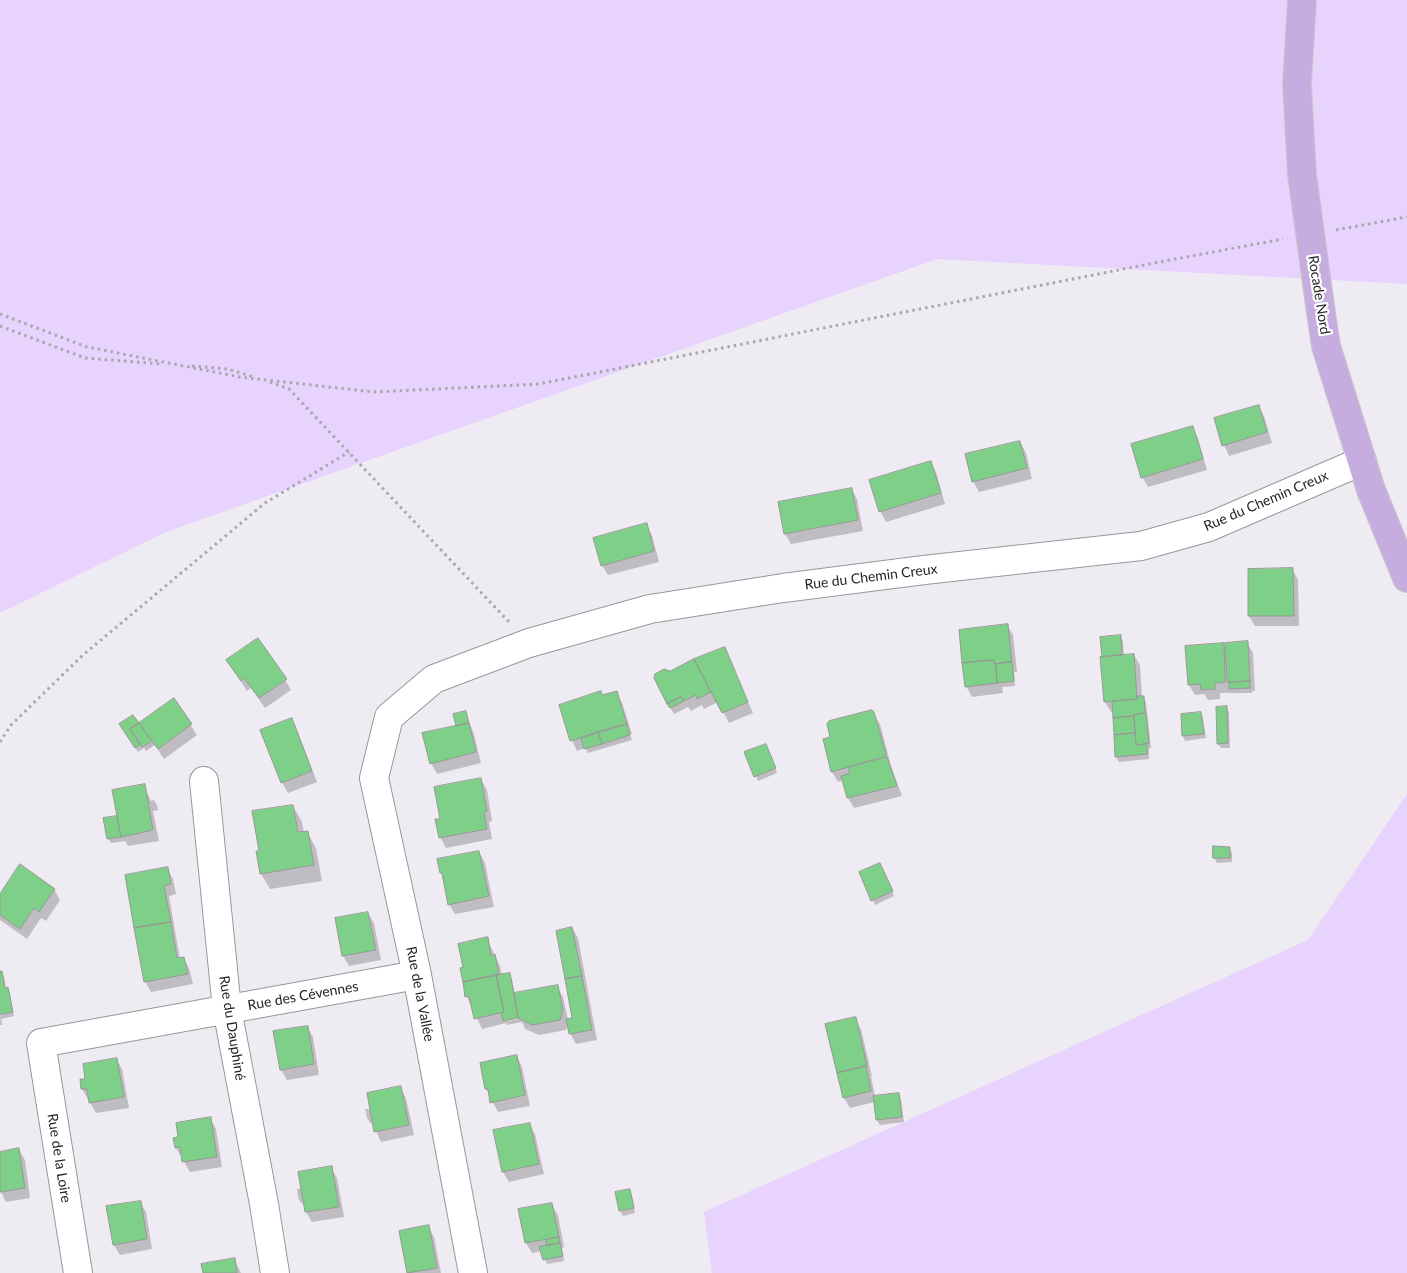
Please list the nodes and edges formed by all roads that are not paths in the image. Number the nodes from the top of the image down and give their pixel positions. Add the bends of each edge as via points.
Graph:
1 (1302, 0) edge
2 (1362, 461) junction
3 (1407, 578) edge
4 (389, 716) joint
5 (204, 781) dead end
6 (417, 975) junction
7 (227, 1009) junction
8 (41, 1043) joint
9 (78, 1273) edge
10 (275, 1273) edge
11 (473, 1273) edge

1 - 2 main road, Rocade Nord, bridge via 1297,84 1302,175 1326,346
2 - 3 main road, Rocade Nord
2 - 4 street, Rue du Chemin Creux via 1209,527 1141,546 905,572 660,608 529,643 434,679
4 - 6 street, Rue de la Vallée via 374,778
5 - 7 street, Rue du Dauphiné
6 - 7 street, Rue des Cévennes
6 - 11 street, Rue de la Vallée
7 - 8 street, Rue des Cévennes
7 - 10 street, Rue du Dauphiné
8 - 9 street, Rue de la Loire

